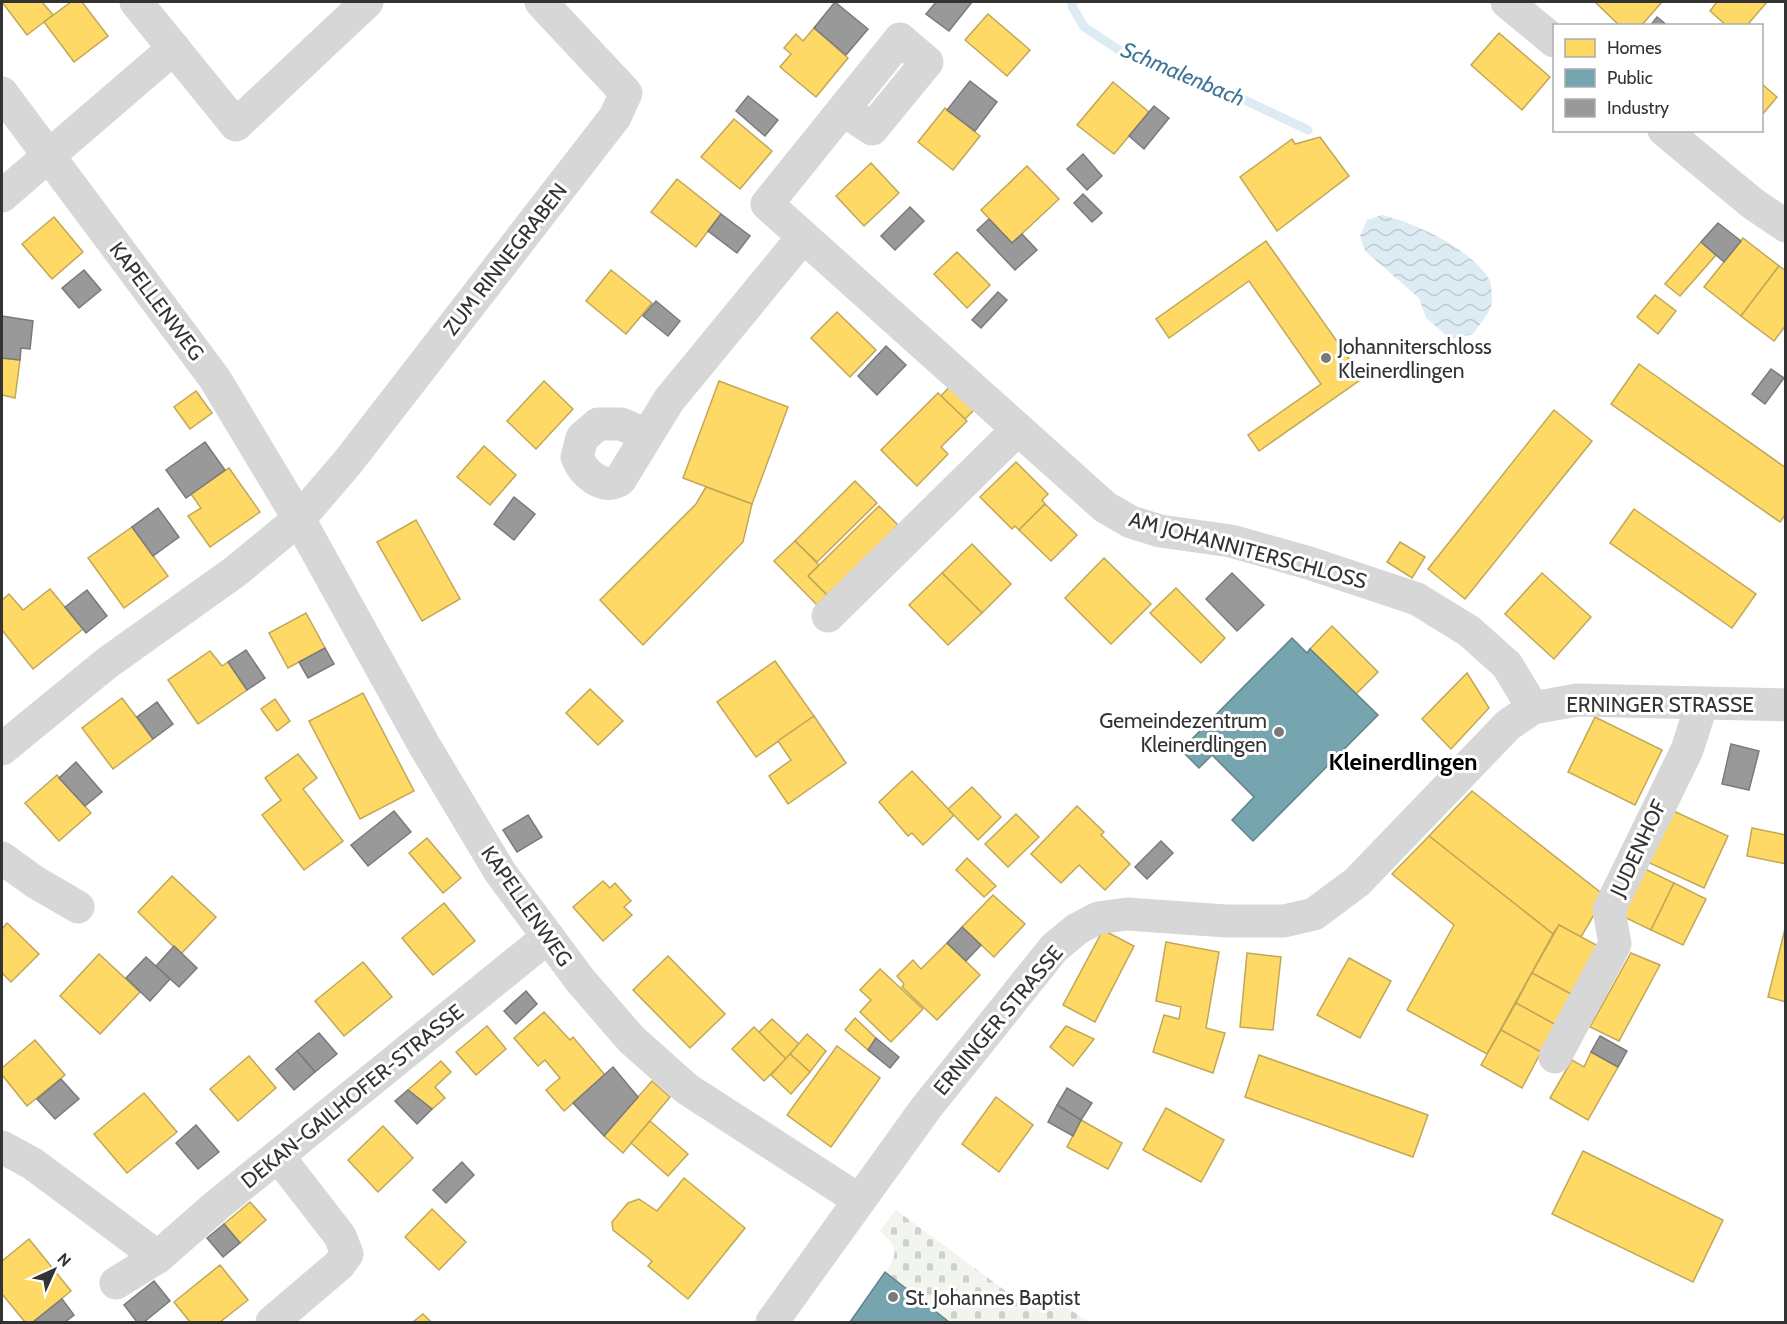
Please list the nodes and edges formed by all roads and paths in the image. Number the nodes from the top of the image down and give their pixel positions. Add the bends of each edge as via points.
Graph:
1 (136, 2) edge
2 (367, 2) edge
3 (541, 2) edge
4 (1507, 2) edge
5 (1553, 39) edge
6 (174, 48) junction
7 (2, 93) edge
8 (844, 110) dead end
9 (1666, 132) edge
10 (48, 155) junction
11 (2, 196) edge
12 (1785, 226) edge
13 (803, 237) junction
14 (1018, 429) junction
15 (648, 435) dead end
16 (300, 519) junction
17 (828, 616) dead end
18 (1702, 703) junction
19 (1785, 705) edge
20 (1533, 708) junction
21 (2, 749) edge
22 (2, 858) edge
23 (78, 907) dead end
24 (548, 938) junction
25 (1555, 1058) dead end
26 (2, 1147) edge
27 (278, 1156) junction
28 (860, 1200) junction
29 (158, 1257) junction
30 (116, 1282) dead end
31 (272, 1323) edge
32 (771, 1323) edge

1 - 6 street
2 - 6 street via 236,125
3 - 16 street, ZUM RINNEGRABEN via 626,93 615,117
4 - 5 street
6 - 10 street
7 - 10 street, KAPELLENWEG
8 - 13 street, AM JOHANNITERSCHLOSS via 767,204
9 - 12 street
10 - 11 street
10 - 16 street, KAPELLENWEG via 215,379
13 - 14 street, AM JOHANNITERSCHLOSS
13 - 15 street via 669,400
14 - 17 street
14 - 20 street, AM JOHANNITERSCHLOSS via 1105,507 1131,522 1160,531 1231,541 1417,599 1469,631 1507,665
16 - 21 street via 236,571 107,663
16 - 24 street, KAPELLENWEG via 424,745 500,872
18 - 19 street, ERNINGER STRASSE
18 - 20 street, ERNINGER STRASSE via 1577,700
18 - 25 street, JUDENHOF via 1688,750 1609,910 1615,944
20 - 28 street, ERNINGER STRASSE via 1508,725 1357,882 1314,914 1284,921 1126,914 1098,918 1077,929 1054,948 1012,998
22 - 23 street
24 - 27 street, DEKAN-GAILHOFER-STRASSE
24 - 28 street, KAPELLENWEG via 631,1039 687,1089
26 - 29 street via 33,1164
27 - 29 street, DEKAN-GAILHOFER-STRASSE
27 - 31 street via 340,1236 347,1254
28 - 32 street, ERNINGER STRASSE
29 - 30 street, DEKAN-GAILHOFER-STRASSE

